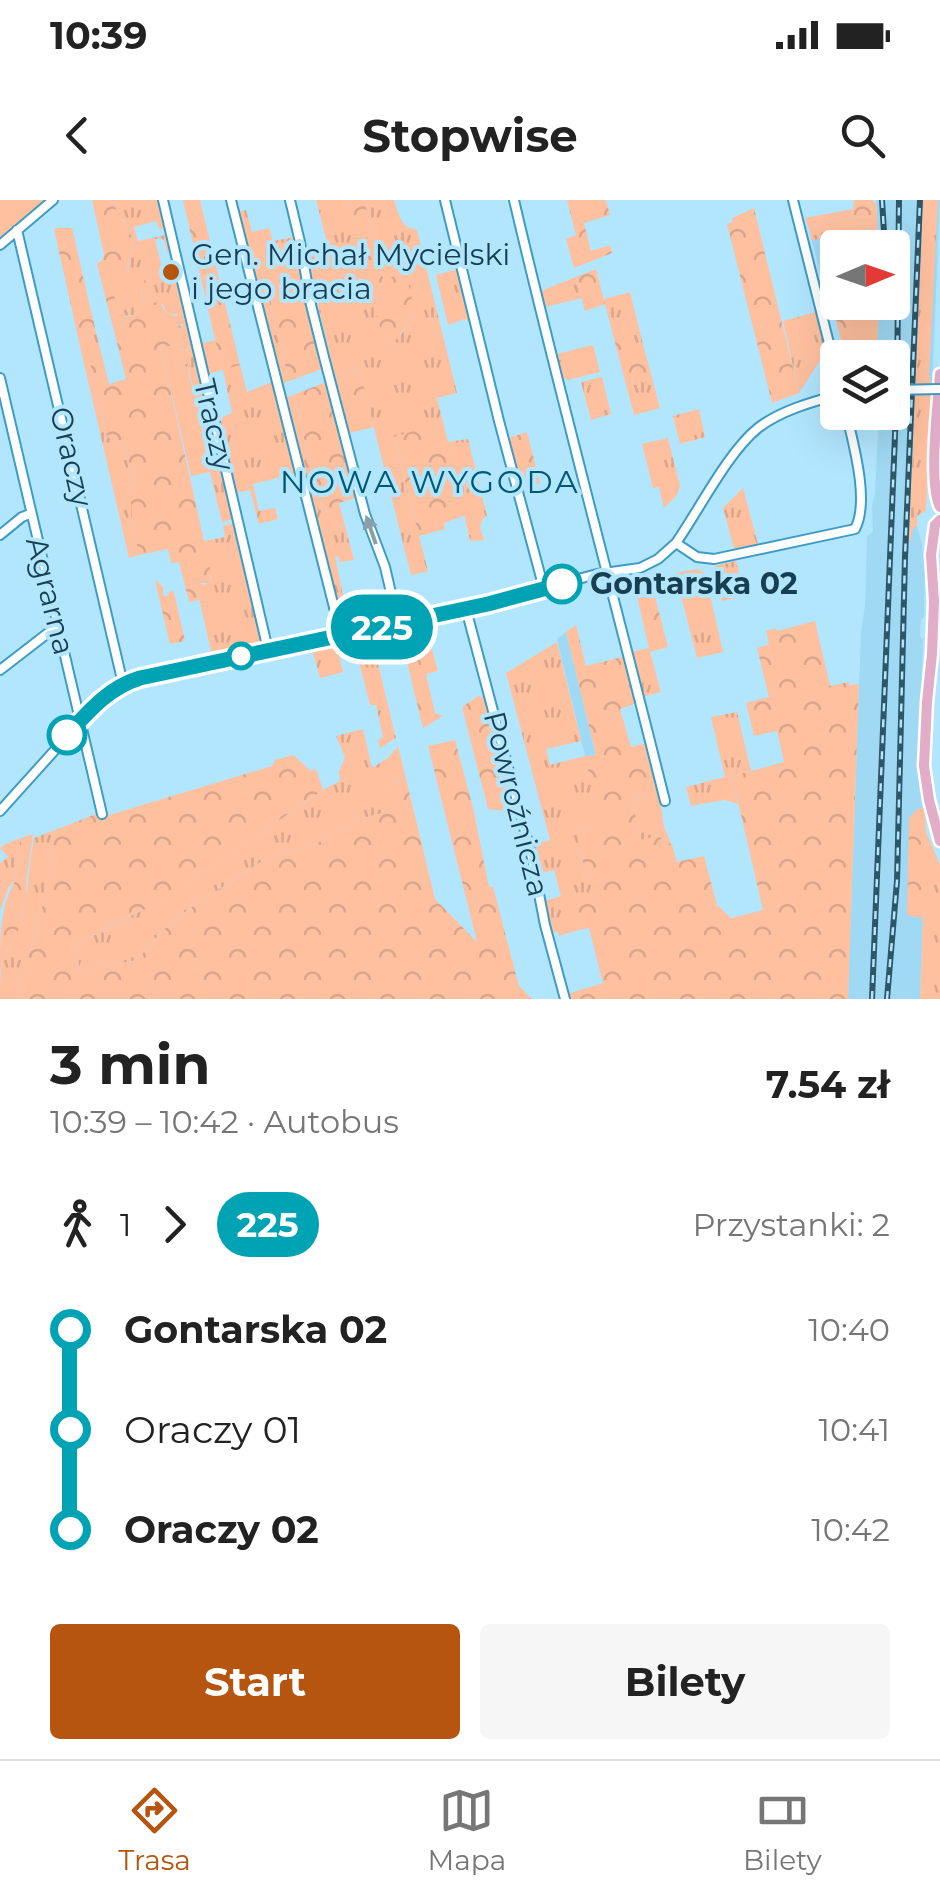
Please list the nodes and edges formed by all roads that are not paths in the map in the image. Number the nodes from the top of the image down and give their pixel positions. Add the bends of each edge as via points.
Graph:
1 (53, 200) edge
2 (163, 200) edge
3 (231, 200) edge
4 (290, 200) edge
5 (445, 200) edge
6 (514, 200) edge
7 (793, 200) edge
8 (16, 230) junction
9 (0, 245) edge
10 (828, 340) edge
11 (940, 374) edge
12 (0, 378) edge
13 (940, 389) edge
14 (910, 390) edge
15 (2, 398) edge
16 (820, 400) edge
17 (850, 430) edge
18 (935, 478) junction
19 (940, 508) edge
20 (30, 514) junction
21 (937, 522) edge
22 (0, 534) edge
23 (676, 543) junction
24 (936, 548) edge
25 (606, 572) junction
26 (940, 586) edge
27 (544, 590) junction
28 (934, 601) junction
29 (466, 609) junction
30 (398, 623) junction
31 (56, 626) junction
32 (340, 635) junction
33 (268, 650) junction
34 (0, 670) edge
35 (124, 684) junction
36 (81, 720) junction
37 (664, 801) dead end
38 (0, 811) edge
39 (102, 814) dead end
40 (940, 841) edge
41 (565, 999) edge

1 - 8 street
2 - 33 street, Traczy
3 - 32 street
30 -> 4 street via 320,340
5 - 27 street
6 - 25 street
7 - 10 street
8 - 9 street
8 - 35 street, Oraczy
11 - 18 main road
12 - 15 street, Agrarna
13 - 14 street, bridge
15 - 20 street, Agrarna
16 - 23 street via 776,417 750,436
17 - 23 street via 860,477 859,523 852,531 714,559
18 - 19 main road
18 - 21 main road via 930,504
20 - 22 street
20 - 31 street, Agrarna
21 - 24 main road
23 - 25 street via 650,564
24 - 28 main road
25 - 27 street
25 - 37 street
26 - 28 main road
27 - 29 street
28 - 40 main road via 924,766
29 - 30 street
29 - 41 street, Powroźnicza
30 - 32 street
31 - 34 street
31 - 36 street, Agrarna
32 - 33 street
33 - 35 street
35 - 36 street
36 - 38 street
36 - 39 street, Agrarna

